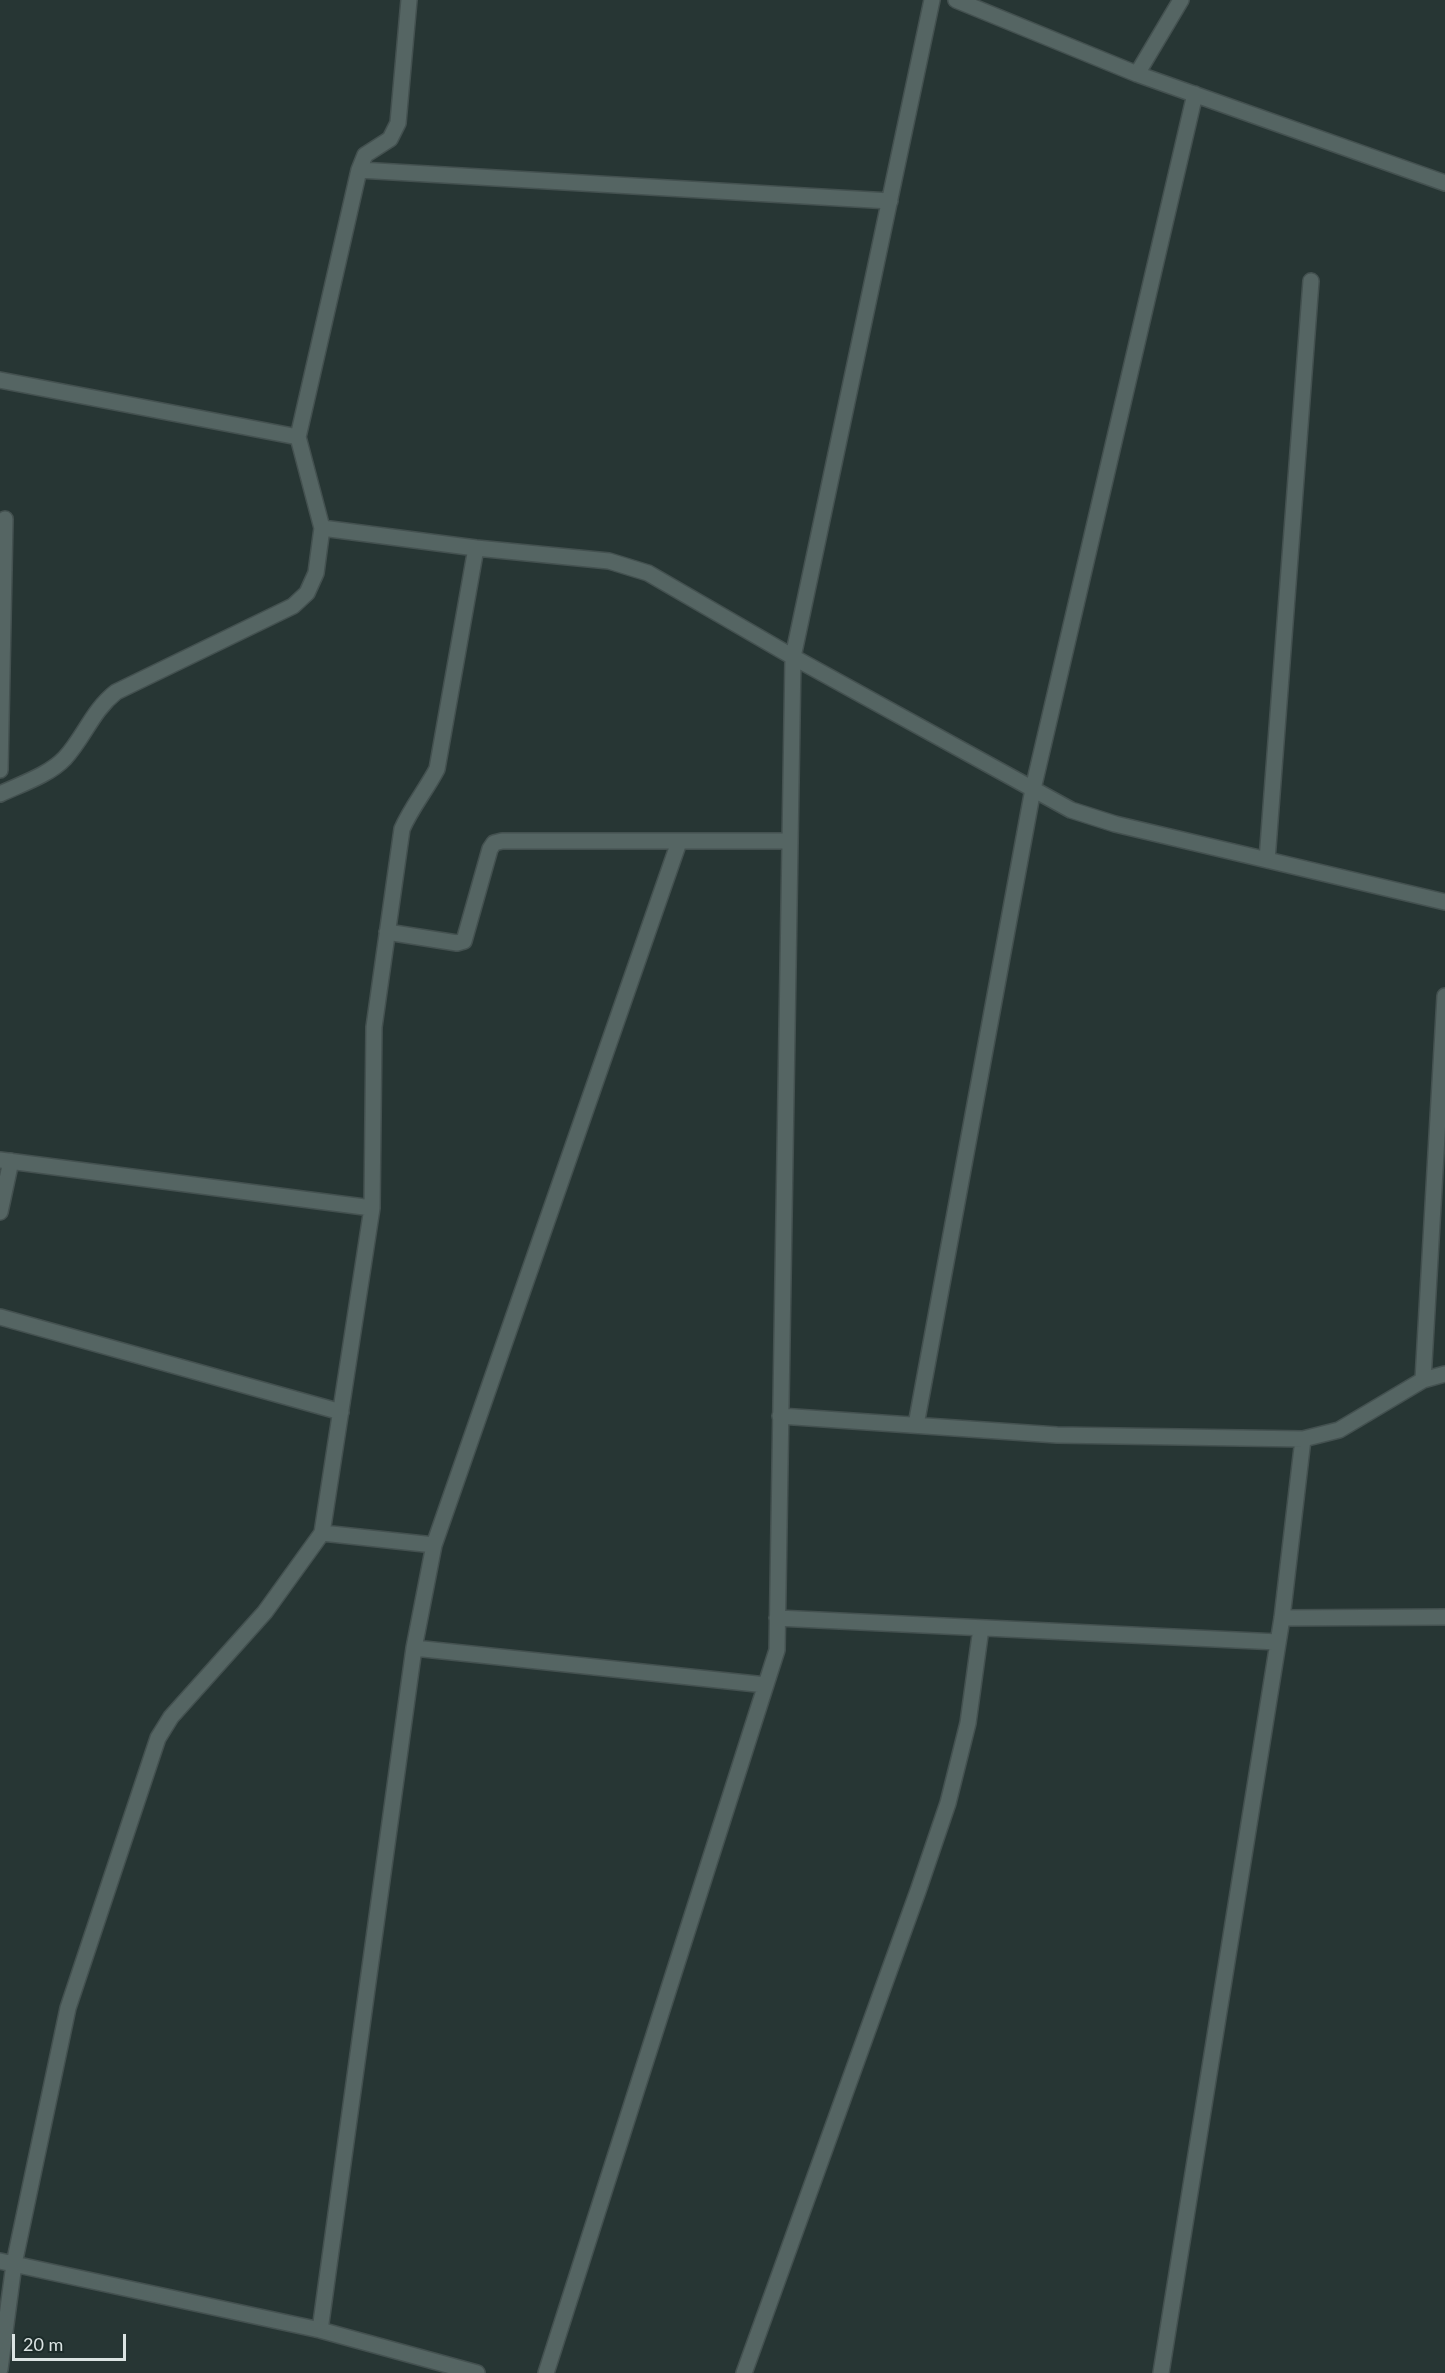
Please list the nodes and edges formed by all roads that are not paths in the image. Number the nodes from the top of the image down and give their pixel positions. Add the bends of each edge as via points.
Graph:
1 (410, 0) edge
2 (932, 0) edge
3 (956, 0) edge
4 (1181, 0) edge
5 (1137, 74) junction
6 (1196, 94) junction
7 (359, 170) junction
8 (1445, 183) edge
9 (890, 201) junction
10 (1311, 281) dead end
11 (0, 380) edge
12 (298, 437) junction
13 (5, 519) dead end
14 (322, 528) junction
15 (476, 548) junction
16 (793, 657) junction
17 (0, 770) edge
18 (1032, 789) junction
19 (0, 794) edge
20 (790, 841) junction
21 (679, 842) junction
22 (1268, 860) junction
23 (1445, 902) edge
24 (387, 932) junction
25 (1445, 996) edge
26 (5, 1160) edge
27 (372, 1208) junction
28 (0, 1212) edge
29 (0, 1317) edge
30 (1445, 1374) edge
31 (1423, 1380) junction
32 (341, 1412) junction
33 (780, 1416) junction
34 (916, 1425) junction
35 (1303, 1439) junction
36 (322, 1533) junction
37 (434, 1545) junction
38 (1445, 1617) edge
39 (777, 1618) junction
40 (1282, 1618) junction
41 (981, 1628) junction
42 (1278, 1642) junction
43 (414, 1648) junction
44 (766, 1684) junction
45 (7, 2263) edge
46 (321, 2330) junction
47 (0, 2369) edge
48 (477, 2373) edge
49 (546, 2373) edge
50 (744, 2373) edge
51 (1161, 2373) edge

1 - 7 street via 398,123 390,139 365,155
2 - 9 street
3 - 5 street
4 - 5 street
5 - 6 street
6 - 8 street
6 - 18 street
7 - 9 street
7 - 12 street
9 - 16 street
10 - 22 street
11 - 12 street
12 - 14 street
13 - 17 street
14 - 15 street
14 - 19 street via 316,573 307,593 293,606 116,692 102,704 55,766
15 - 16 street via 609,561 648,573
15 - 24 street via 437,769 402,830
16 - 18 street
16 - 20 street
18 - 22 street via 1071,810 1114,824
18 - 34 street
20 - 21 street
20 - 33 street
21 - 24 street via 494,843 465,941
21 - 37 street
22 - 23 street
24 - 27 street via 374,1027
25 - 31 street
26 - 27 street
26 - 28 street
27 - 32 street
29 - 32 street
30 - 31 street
31 - 35 street via 1339,1430
32 - 36 street
33 - 34 street
33 - 39 street
34 - 35 street via 1058,1435
35 - 40 street
36 - 37 street
36 - 45 street via 265,1612 171,1717 158,1738 68,2008
37 - 43 street
38 - 40 street
39 - 41 street
39 - 44 street via 777,1650
40 - 42 street
41 - 42 street
41 - 50 street via 968,1723 948,1803
42 - 51 street
43 - 44 street
43 - 46 street
44 - 49 street
45 - 46 street
45 - 47 street
46 - 48 street

